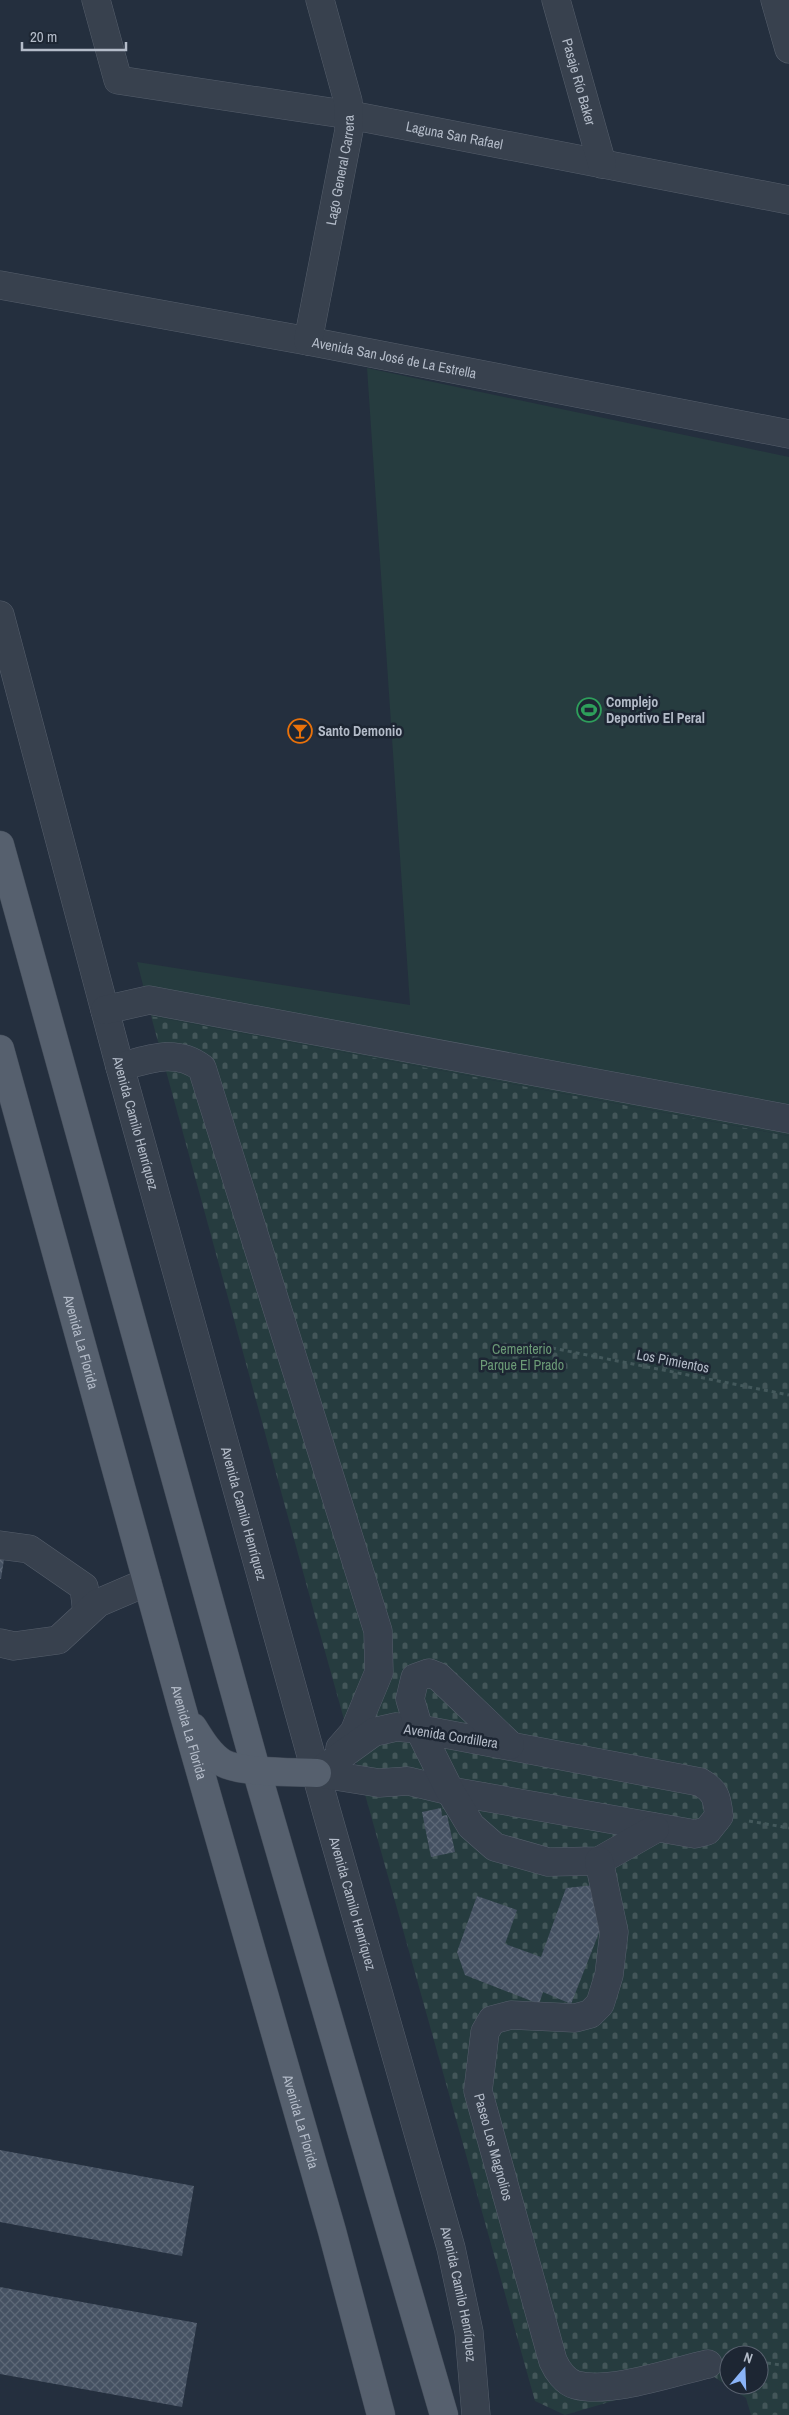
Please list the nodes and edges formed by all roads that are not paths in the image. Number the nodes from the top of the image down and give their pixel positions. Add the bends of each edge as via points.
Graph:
1 (96, 0) edge
2 (320, 0) edge
3 (556, 0) edge
4 (775, 0) edge
5 (789, 49) edge
6 (350, 115) junction
7 (602, 164) junction
8 (789, 200) edge
9 (0, 285) edge
10 (308, 341) junction
11 (789, 434) edge
12 (0, 615) edge
13 (0, 845) edge
14 (105, 1010) junction
15 (1, 1056) edge
16 (120, 1067) junction
17 (789, 1119) edge
18 (0, 1545) edge
19 (148, 1582) junction
20 (87, 1613) junction
21 (0, 1643) edge
22 (182, 1708) junction
23 (418, 1729) junction
24 (510, 1745) junction
25 (256, 1769) junction
26 (317, 1773) junction
27 (450, 1791) junction
28 (655, 1829) junction
29 (599, 1861) junction
30 (708, 2364) dead end
31 (381, 2415) edge
32 (444, 2415) edge
33 (476, 2415) edge

1 - 6 street, Laguna San Rafael via 118,80
2 - 6 street, Lago General Carrera
3 - 7 street, Pasaje Río Baker
4 - 5 street
6 - 7 street, Laguna San Rafael
6 - 10 street, Lago General Carrera via 347,146
7 - 8 street, Laguna San Rafael
9 - 10 street, Avenida San José de La Estrella
10 - 11 street, Avenida San José de La Estrella
12 - 14 street, Avenida Camilo Henríquez
13 - 25 main road
14 - 16 street, Avenida Camilo Henríquez
14 - 17 street via 149,1000
15 - 19 main road, Avenida La Florida
16 - 26 street, Avenida Camilo Henríquez
16 - 26 street via 175,1055 202,1068 378,1631 379,1672 354,1732
18 - 20 street via 29,1549 84,1586
19 - 20 street via 98,1603
19 - 22 main road, Avenida La Florida
20 - 21 street via 58,1640 14,1646
22 - 25 main road via 205,1745 224,1763
22 - 31 main road, Avenida La Florida via 332,2231
23 - 24 street, Avenida Cordillera
23 - 24 street via 410,1700 415,1678 429,1673 439,1676
23 - 26 street, Avenida Cordillera via 396,1727 374,1732
23 - 27 street
24 - 28 street, Avenida Cordillera via 700,1782 711,1788 719,1816 707,1831 695,1834
25 - 26 main road
25 - 32 main road
26 - 27 street via 379,1783 408,1781
26 - 33 street, Avenida Camilo Henríquez via 451,2248 469,2332
27 - 28 street
27 - 29 street via 471,1826 496,1847 548,1862
28 - 29 street
29 - 30 street, Paseo Los Magnolios via 614,1932 609,1975 600,2004 590,2014 575,2018 511,2015 492,2020 485,2032 478,2091 558,2372 575,2385 610,2387

